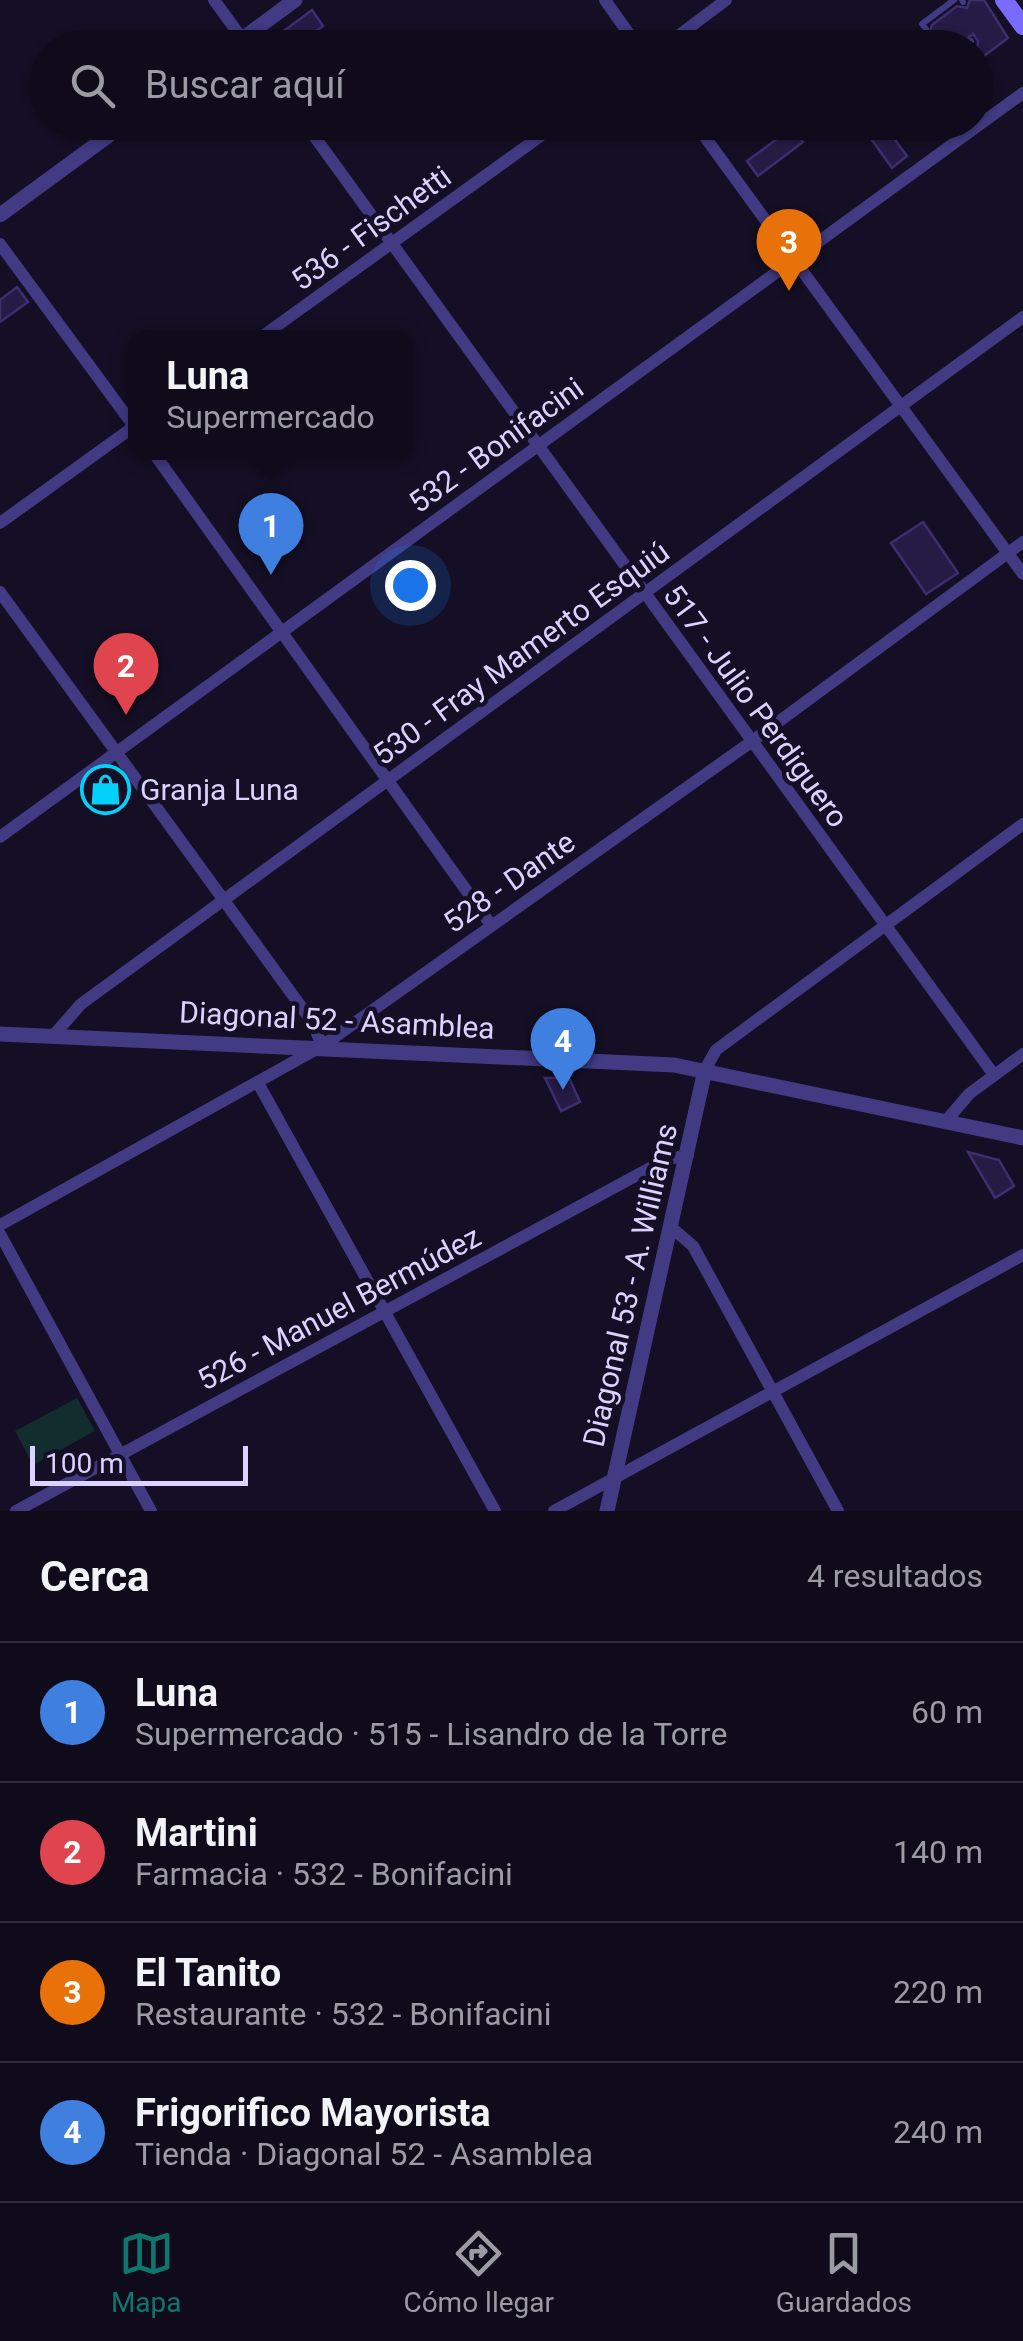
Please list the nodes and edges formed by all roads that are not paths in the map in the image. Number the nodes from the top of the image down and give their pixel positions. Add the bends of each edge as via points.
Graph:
1 (214, 0) edge
2 (295, 0) edge
3 (605, 0) edge
4 (726, 0) edge
5 (960, 1) edge
6 (232, 30) edge
7 (258, 30) edge
8 (627, 30) edge
9 (686, 30) edge
10 (926, 30) dead end
11 (1023, 94) edge
12 (993, 116) edge
13 (102, 140) edge
14 (317, 140) edge
15 (535, 140) edge
16 (707, 140) edge
17 (960, 140) edge
18 (0, 214) edge
19 (0, 244) edge
20 (393, 244) junction
21 (794, 260) junction
22 (1023, 316) edge
23 (271, 330) edge
24 (901, 406) junction
25 (128, 418) edge
26 (128, 432) edge
27 (536, 446) junction
28 (159, 460) edge
29 (0, 523) edge
30 (1023, 542) edge
31 (1008, 553) junction
32 (1023, 574) edge
33 (0, 592) edge
34 (644, 595) junction
35 (284, 633) junction
36 (751, 742) junction
37 (118, 754) junction
38 (390, 779) junction
39 (1023, 824) edge
40 (0, 838) edge
41 (224, 900) junction
42 (491, 925) junction
43 (885, 925) junction
44 (0, 1034) edge
45 (53, 1036) junction
46 (322, 1046) junction
47 (1023, 1054) edge
48 (705, 1070) junction
49 (994, 1074) junction
50 (258, 1083) junction
51 (947, 1120) junction
52 (1023, 1138) edge
53 (688, 1155) junction
54 (0, 1225) edge
55 (672, 1228) junction
56 (0, 1234) edge
57 (1023, 1255) edge
58 (387, 1312) junction
59 (774, 1390) junction
60 (120, 1454) junction
61 (615, 1476) junction
62 (16, 1511) edge
63 (151, 1511) edge
64 (495, 1511) edge
65 (554, 1511) edge
66 (607, 1511) edge
67 (838, 1511) edge

1 - 6 street
2 - 7 street
3 - 8 street
4 - 9 street
5 - 10 lane via 922,24
11 - 12 street, 532 - Bonifacini
13 - 18 street
14 - 20 street, 517 - Julio Perdiguero
15 - 20 street, 536 - Fischetti
16 - 21 street
17 - 21 street, 532 - Bonifacini
19 - 25 street
20 - 23 street, 536 - Fischetti
20 - 27 street, 517 - Julio Perdiguero
21 - 24 street
21 - 27 street, 532 - Bonifacini
22 - 24 street, 530 - Fray Mamerto Esquiú
24 - 31 street
24 - 34 street, 530 - Fray Mamerto Esquiú
26 - 29 street
27 - 34 street, 517 - Julio Perdiguero
27 - 35 street, 532 - Bonifacini
28 - 35 street
30 - 31 street, 528 - Dante
31 - 32 street
31 - 36 street, 528 - Dante
33 - 37 street
34 - 36 street, 517 - Julio Perdiguero
34 - 38 street, 530 - Fray Mamerto Esquiú
35 - 37 street, 532 - Bonifacini
35 - 38 street
36 - 42 street, 528 - Dante
36 - 43 street, 517 - Julio Perdiguero
37 - 40 street, 532 - Bonifacini
37 - 41 street
38 - 41 street, 530 - Fray Mamerto Esquiú
38 - 42 street
39 - 43 street
41 - 45 street, 530 - Fray Mamerto Esquiú via 81,1004
41 - 46 street via 314,1023
42 - 46 street, 528 - Dante
43 - 48 street via 716,1050
43 - 49 street, 517 - Julio Perdiguero
44 - 45 street, Diagonal 52 - Asamblea
45 - 46 street, Diagonal 52 - Asamblea
46 - 48 street, Diagonal 52 - Asamblea
46 - 50 street, 528 - Dante
47 - 49 street
48 - 51 street, Diagonal 52 - Asamblea
48 - 53 street, Diagonal 53 - A. Williams
49 - 51 street
50 - 54 street, 528 - Dante
50 - 58 street
51 - 52 street, Diagonal 52 - Asamblea
53 - 55 street, Diagonal 53 - A. Williams
53 - 58 street, 526 - Manuel Bermúdez via 665,1160
55 - 59 street via 693,1246
55 - 61 street, Diagonal 53 - A. Williams
56 - 60 street
57 - 59 street
58 - 60 street, 526 - Manuel Bermúdez
58 - 64 street
59 - 61 street
59 - 67 street
60 - 62 street, 526 - Manuel Bermúdez
60 - 63 street
61 - 65 street
61 - 66 street, Diagonal 53 - A. Williams

